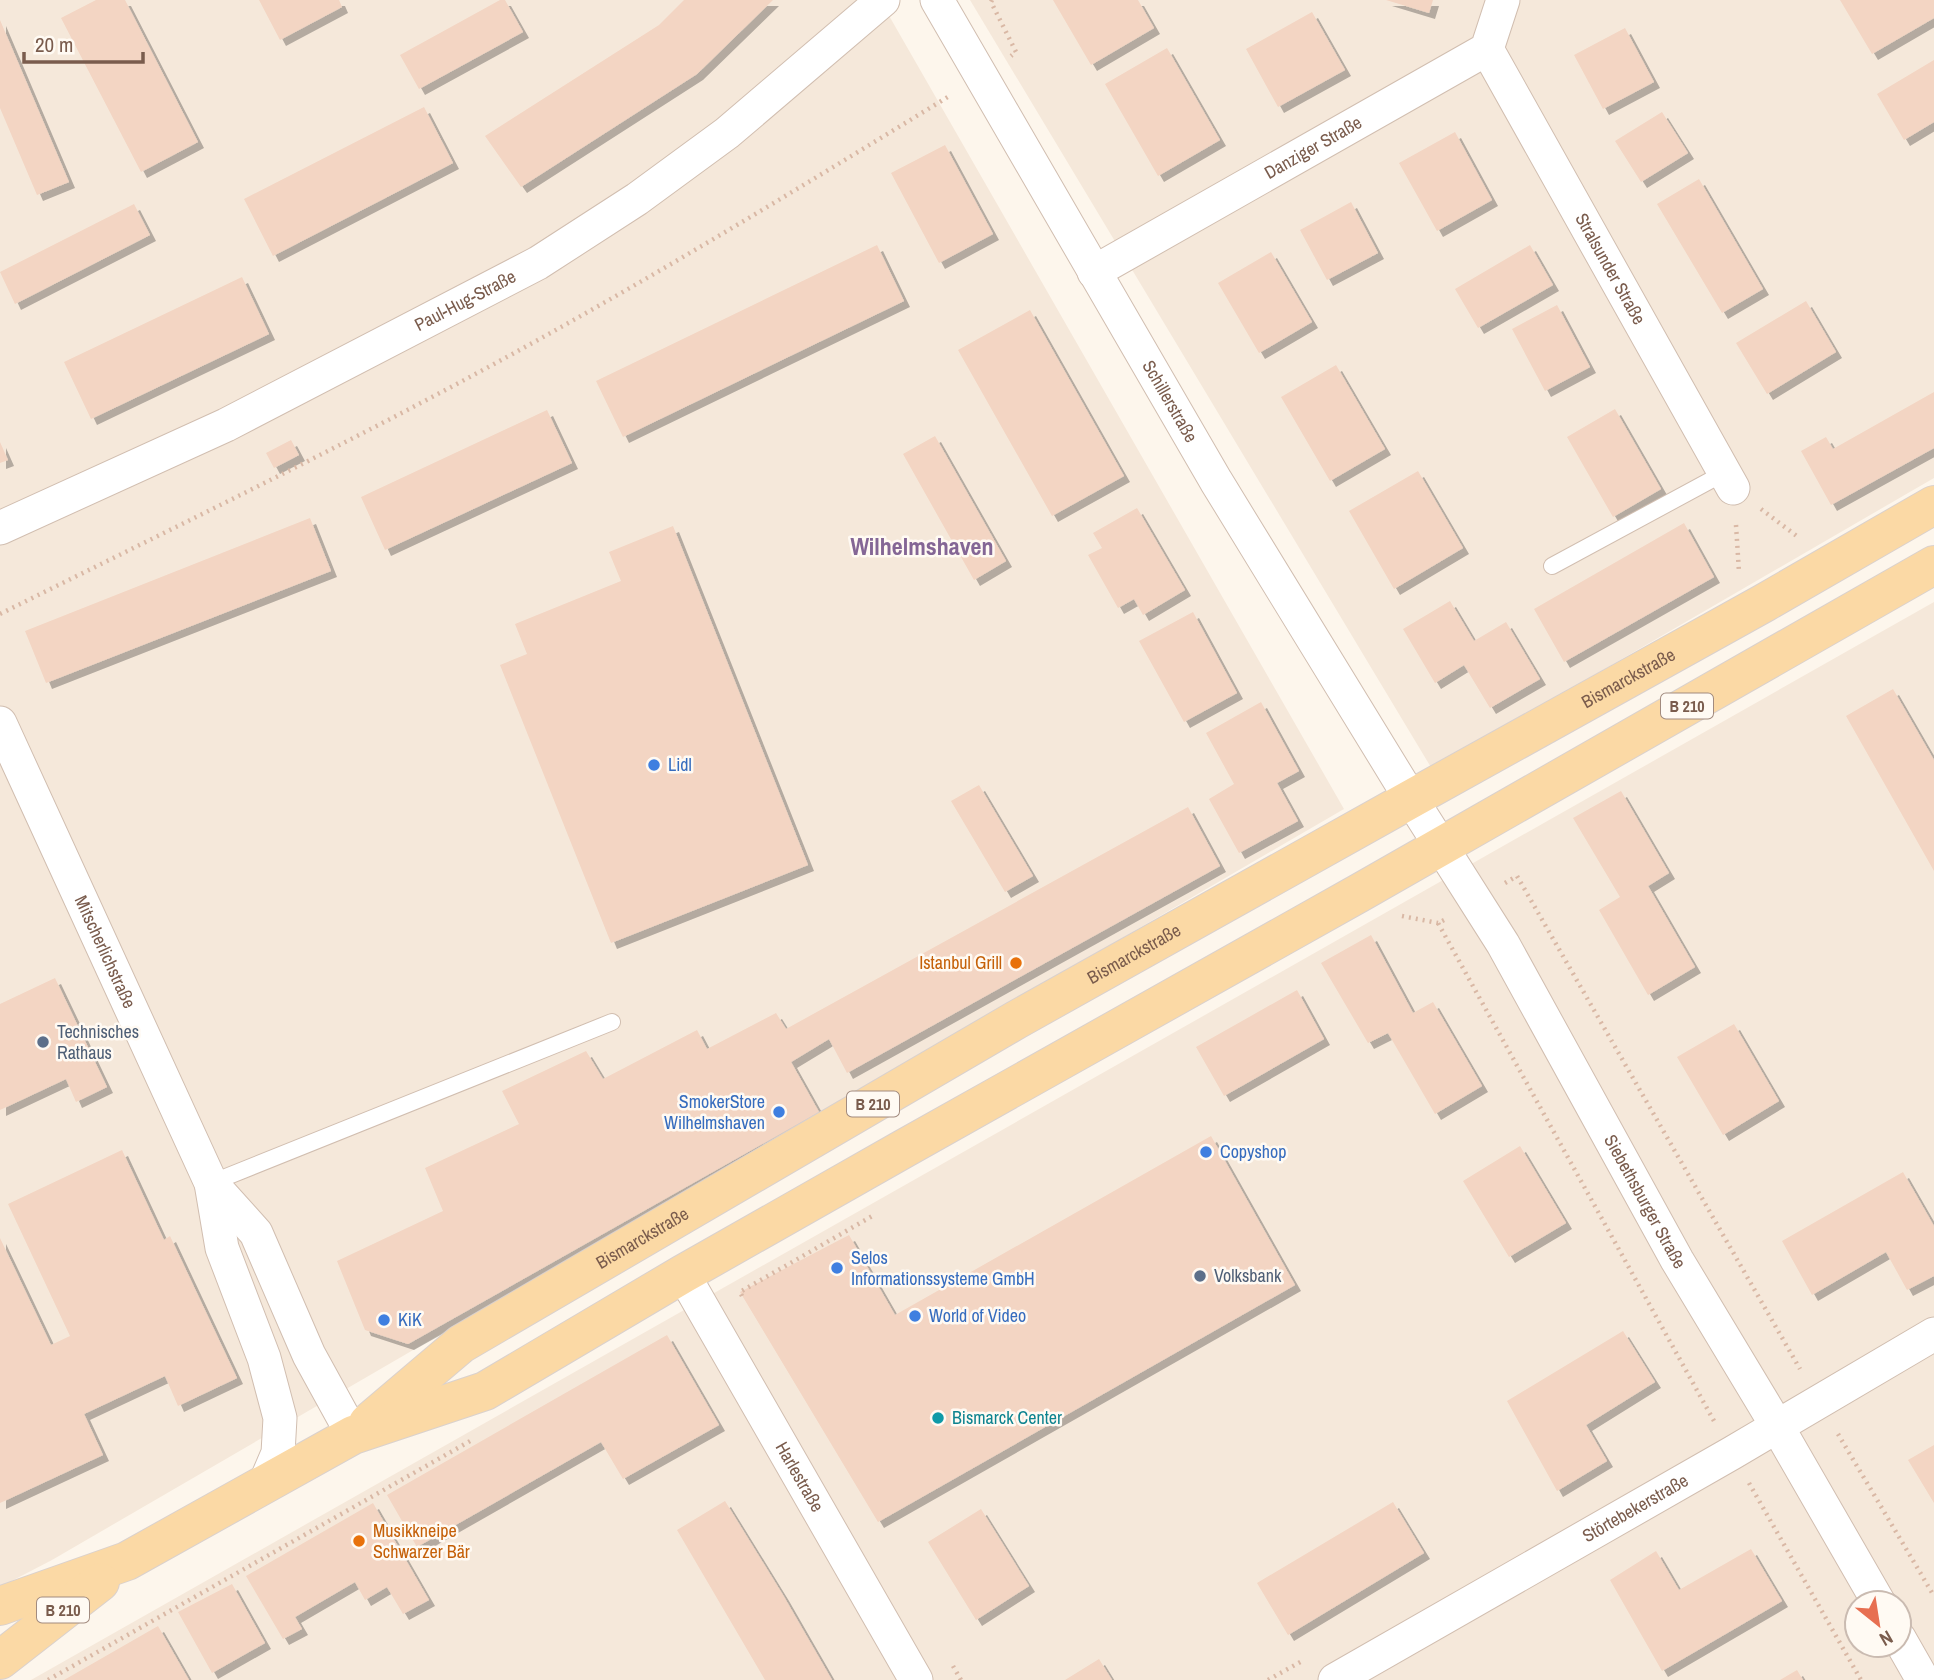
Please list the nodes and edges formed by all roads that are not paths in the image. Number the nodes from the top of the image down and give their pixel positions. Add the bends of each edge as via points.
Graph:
1 (883, 0) edge
2 (937, 0) edge
3 (1503, 0) edge
4 (1487, 49) junction
5 (1094, 272) junction
6 (1729, 480) joint
7 (1934, 505) edge
8 (0, 528) edge
9 (1934, 565) edge
10 (1552, 566) dead end
11 (0, 723) edge
12 (1411, 799) junction
13 (1441, 846) junction
14 (612, 1022) dead end
15 (211, 1183) junction
16 (683, 1274) junction
17 (1934, 1334) edge
18 (1777, 1426) junction
19 (354, 1435) junction
20 (264, 1486) junction
21 (127, 1561) junction
22 (1871, 1589) edge
23 (0, 1606) edge
24 (1911, 1659) edge
25 (0, 1660) edge
26 (916, 1680) edge
27 (1335, 1680) edge
28 (1923, 1680) edge

1 - 8 street, Paul-Hug-Straße via 727,133 538,263 238,419
2 - 5 street, Schillerstraße
3 - 4 street
4 - 5 street, Danziger Straße
4 - 6 street, Stralsunder Straße
5 - 12 street, Schillerstraße
6 - 10 lane
7 - 12 main road, Bismarckstraße / B 210
9 - 13 main road, Bismarckstraße / B 210
11 - 15 street, Mitscherlichstraße
12 - 13 street, Siebethsburger Straße
12 - 19 main road, Bismarckstraße / B 210 via 1028,1013 461,1343
13 - 16 main road, Bismarckstraße / B 210
13 - 18 street, Siebethsburger Straße via 1503,944 1677,1259
14 - 15 lane
15 - 19 street, Mitscherlichstraße via 256,1233 309,1355
15 - 20 street, Mitscherlichstraße via 222,1248 264,1358 280,1418 278,1453
16 - 19 main road, Bismarckstraße / B 210 via 485,1391
16 - 26 street, Harlestraße
17 - 18 street, Störtebekerstraße
18 - 22 street, Siebethsburger Straße
18 - 27 street, Störtebekerstraße
19 - 20 main road, Bismarckstraße / B 210
20 - 21 main road, Bismarckstraße / B 210
21 - 23 main road, Bismarckstraße / B 210
21 - 25 main road, Bismarckstraße / B 210
24 - 28 street

